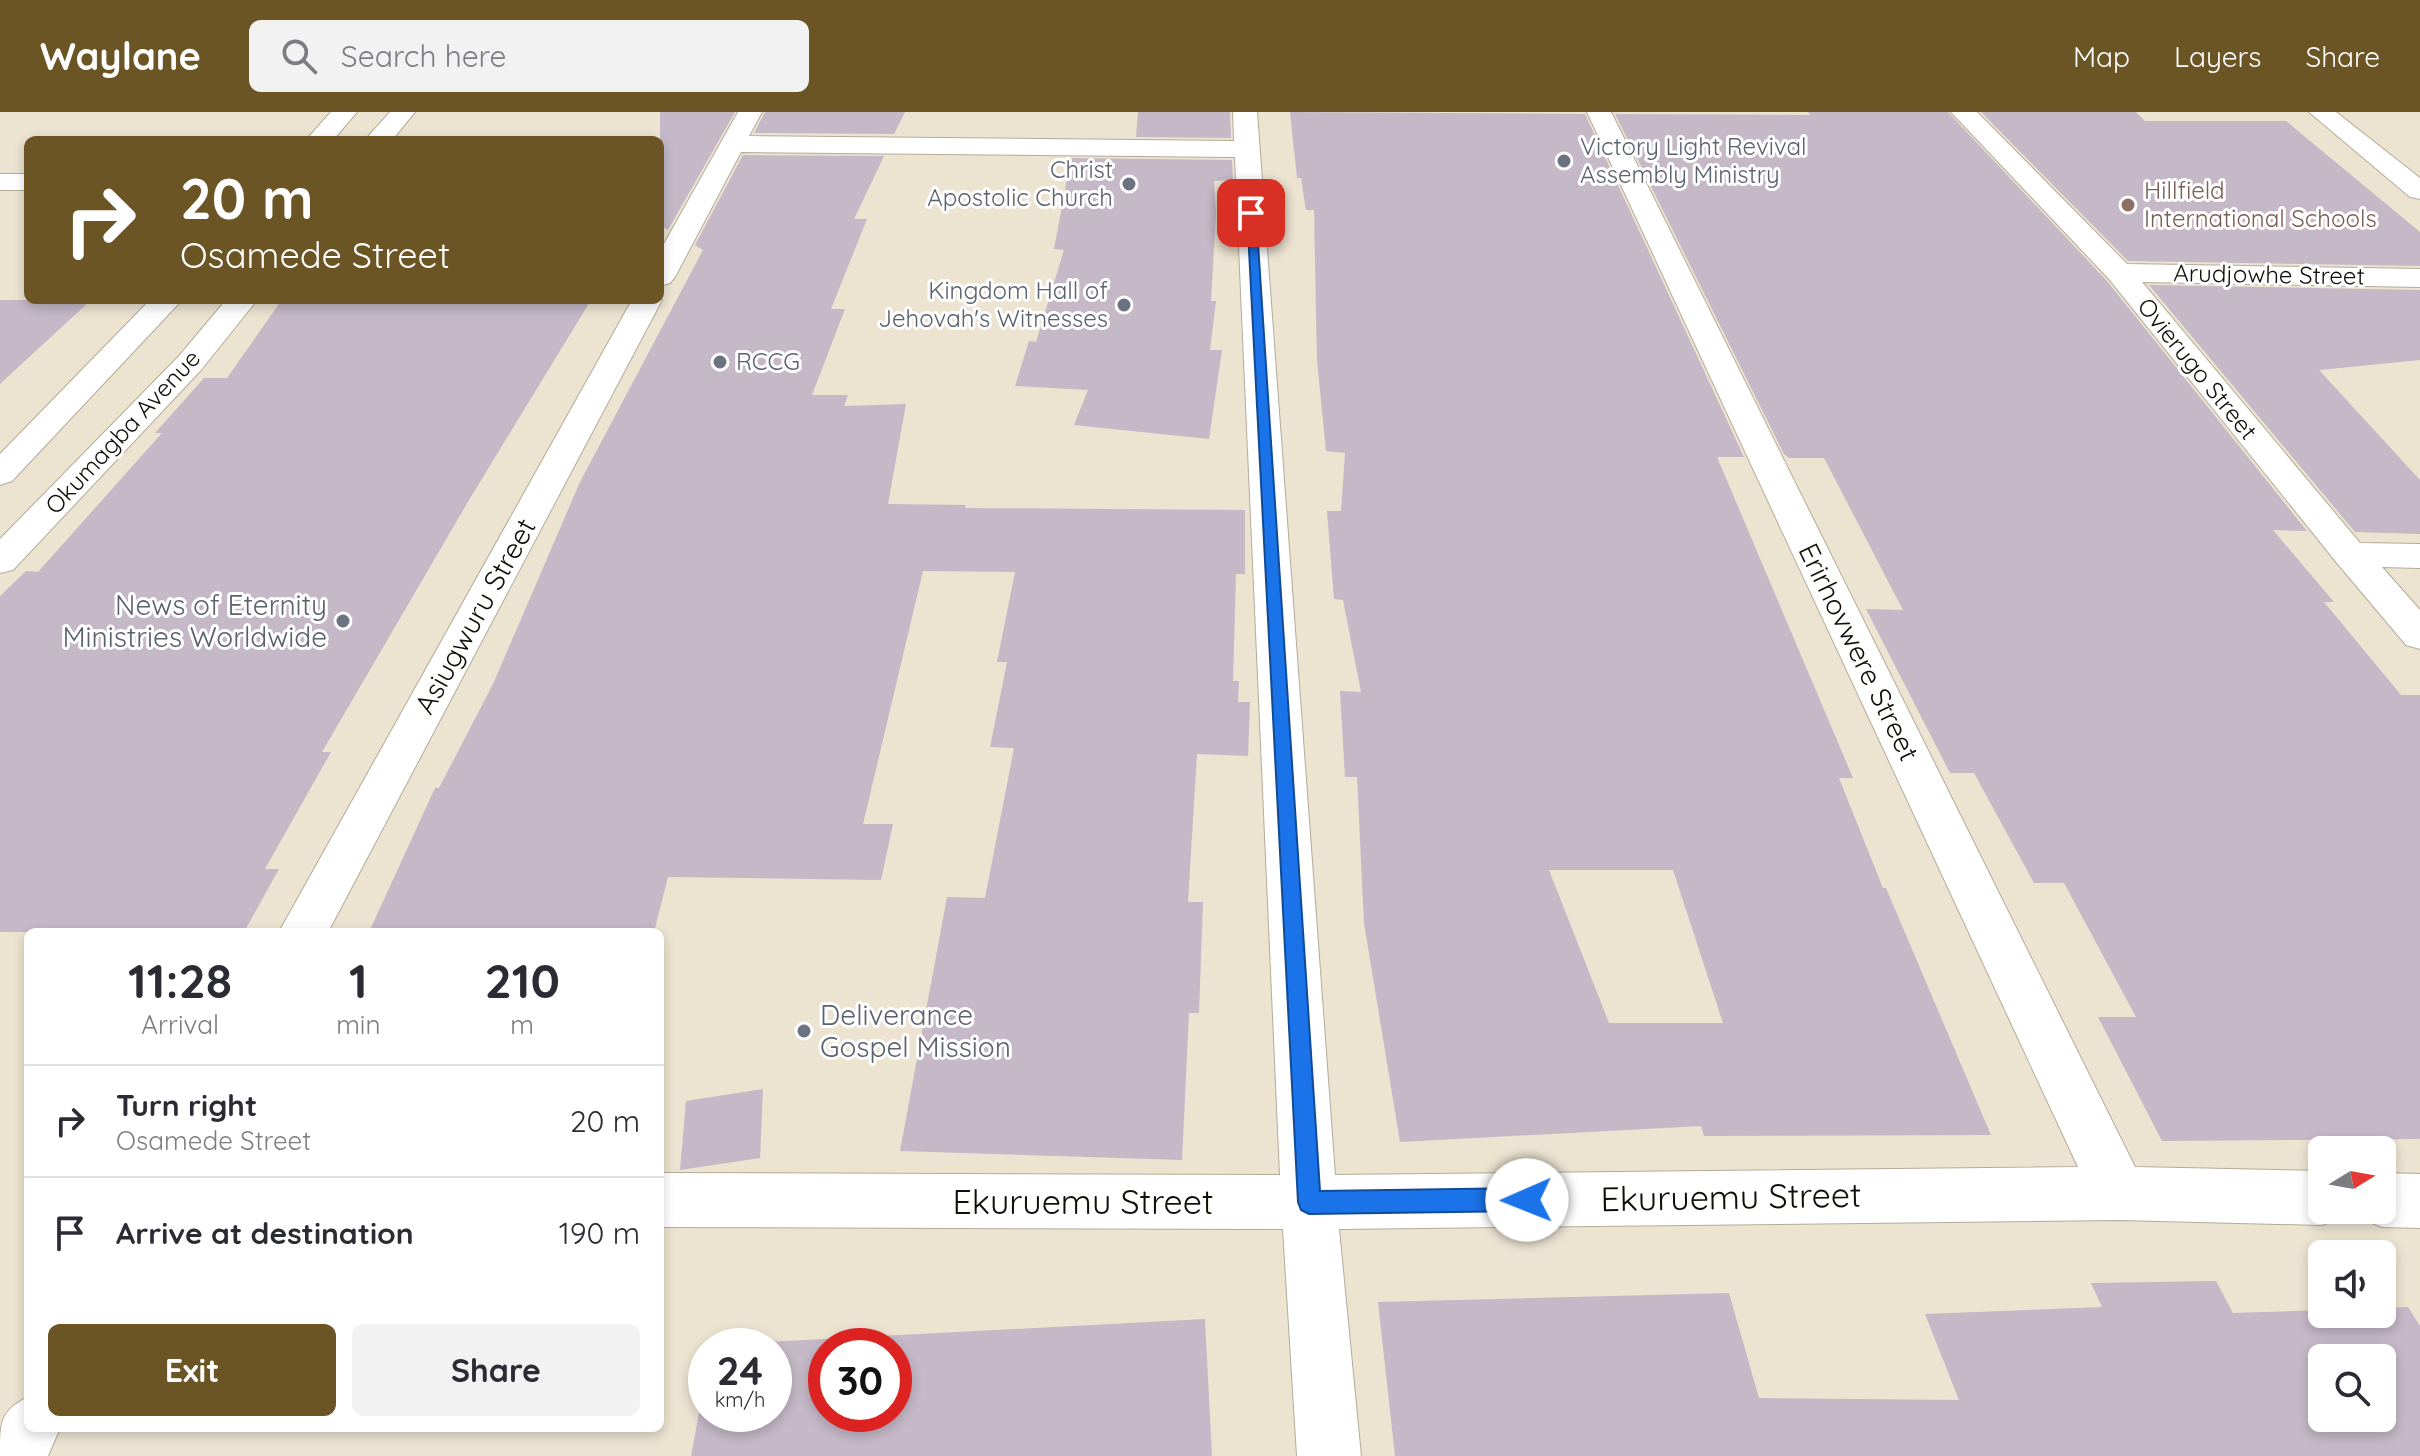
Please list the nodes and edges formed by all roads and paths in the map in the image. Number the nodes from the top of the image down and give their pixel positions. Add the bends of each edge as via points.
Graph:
1 (345, 112) edge
2 (403, 112) edge
3 (750, 112) edge
4 (1599, 112) edge
5 (1963, 112) edge
6 (2321, 112) edge
7 (1246, 131) edge
8 (323, 136) edge
9 (382, 136) edge
10 (732, 144) junction
11 (0, 182) edge
12 (24, 182) edge
13 (2420, 191) edge
14 (664, 270) edge
15 (2119, 273) junction
16 (2420, 278) edge
17 (163, 304) edge
18 (239, 304) edge
19 (645, 304) edge
20 (0, 474) edge
21 (2350, 555) junction
22 (2420, 556) edge
23 (0, 561) edge
24 (2420, 635) edge
25 (305, 928) edge
26 (2119, 1193) junction
27 (2308, 1198) edge
28 (664, 1200) edge
29 (2396, 1200) edge
30 (2420, 1201) edge
31 (1309, 1202) junction
32 (27, 1432) edge
33 (13, 1456) edge
34 (1329, 1456) edge

1 - 8 street
2 - 9 street
3 - 10 street
4 - 26 street, Erirhovwere Street
5 - 15 street, Ovierugo Street
6 - 13 street
7 - 10 street
7 - 31 street
10 - 14 street
11 - 12 street
15 - 16 street, Arudjowhe Street
15 - 21 street, Ovierugo Street
17 - 20 street
18 - 23 street, Okumagba Avenue via 190,363
19 - 25 street, Asiugwuru Street
21 - 22 street
21 - 24 street, Ovierugo Street
26 - 27 street, Ekuruemu Street
26 - 31 street, Ekuruemu Street
28 - 31 street, Ekuruemu Street
29 - 30 street
31 - 34 street
32 - 33 street

